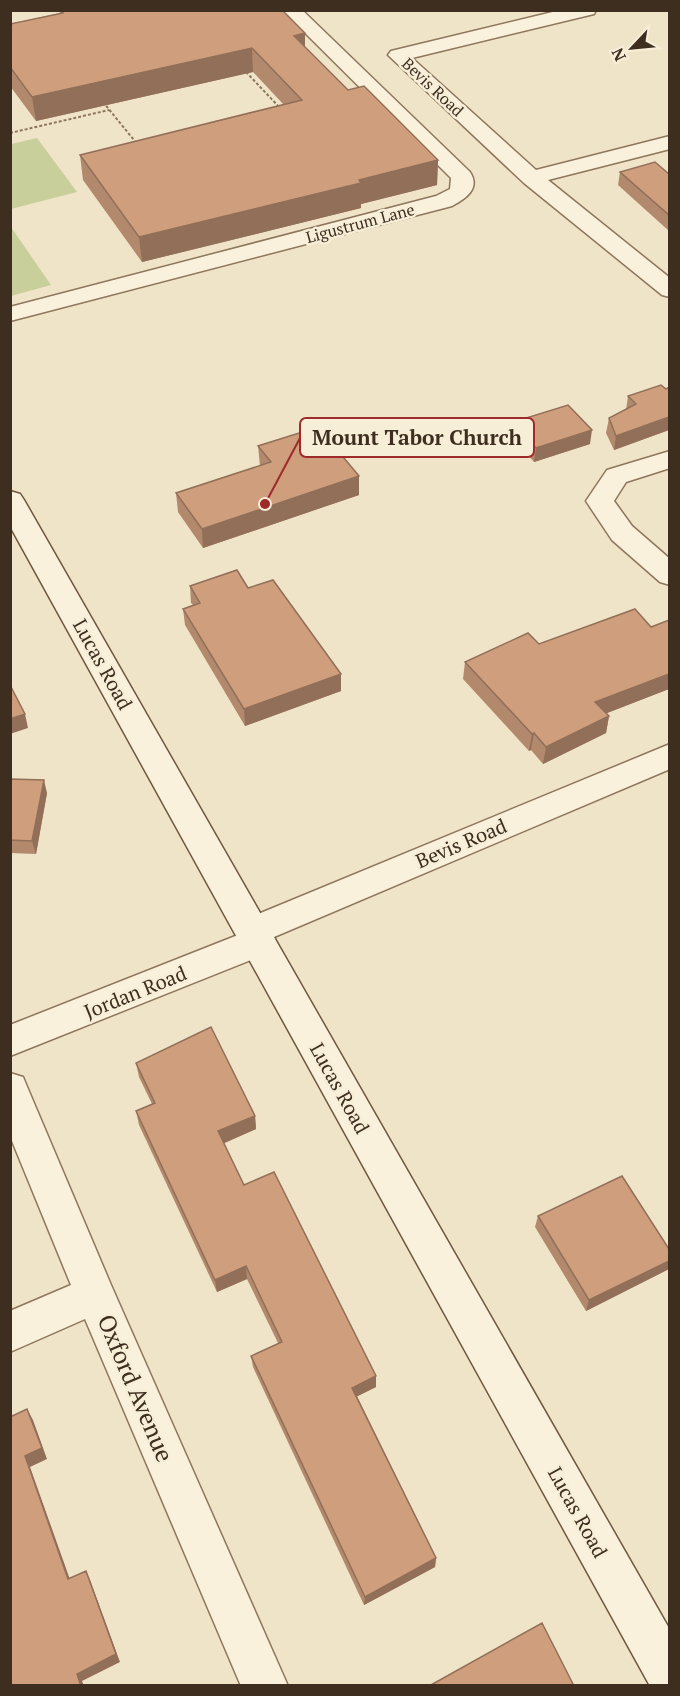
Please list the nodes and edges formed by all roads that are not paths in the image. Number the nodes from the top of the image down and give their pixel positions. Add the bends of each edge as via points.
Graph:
1 (291, 10) edge
2 (587, 10) edge
3 (669, 142) edge
4 (532, 178) junction
5 (669, 290) edge
6 (10, 314) edge
7 (669, 459) edge
8 (14, 512) edge
9 (669, 576) edge
10 (669, 756) edge
11 (256, 937) junction
12 (10, 1041) edge
13 (10, 1089) edge
14 (95, 1294) junction
15 (10, 1332) edge
16 (669, 1676) edge
17 (265, 1686) edge

1 - 6 street, Ligustrum Lane via 462,177 461,192 444,201
2 - 4 street, Bevis Road via 398,55
3 - 4 street
4 - 5 street, Bevis Road
7 - 9 street via 616,476 600,501 622,533
8 - 11 street, Lucas Road
10 - 11 street, Bevis Road
11 - 12 street, Jordan Road
11 - 16 street, Lucas Road
13 - 14 street, Oxford Avenue
14 - 15 street
14 - 17 street, Oxford Avenue

